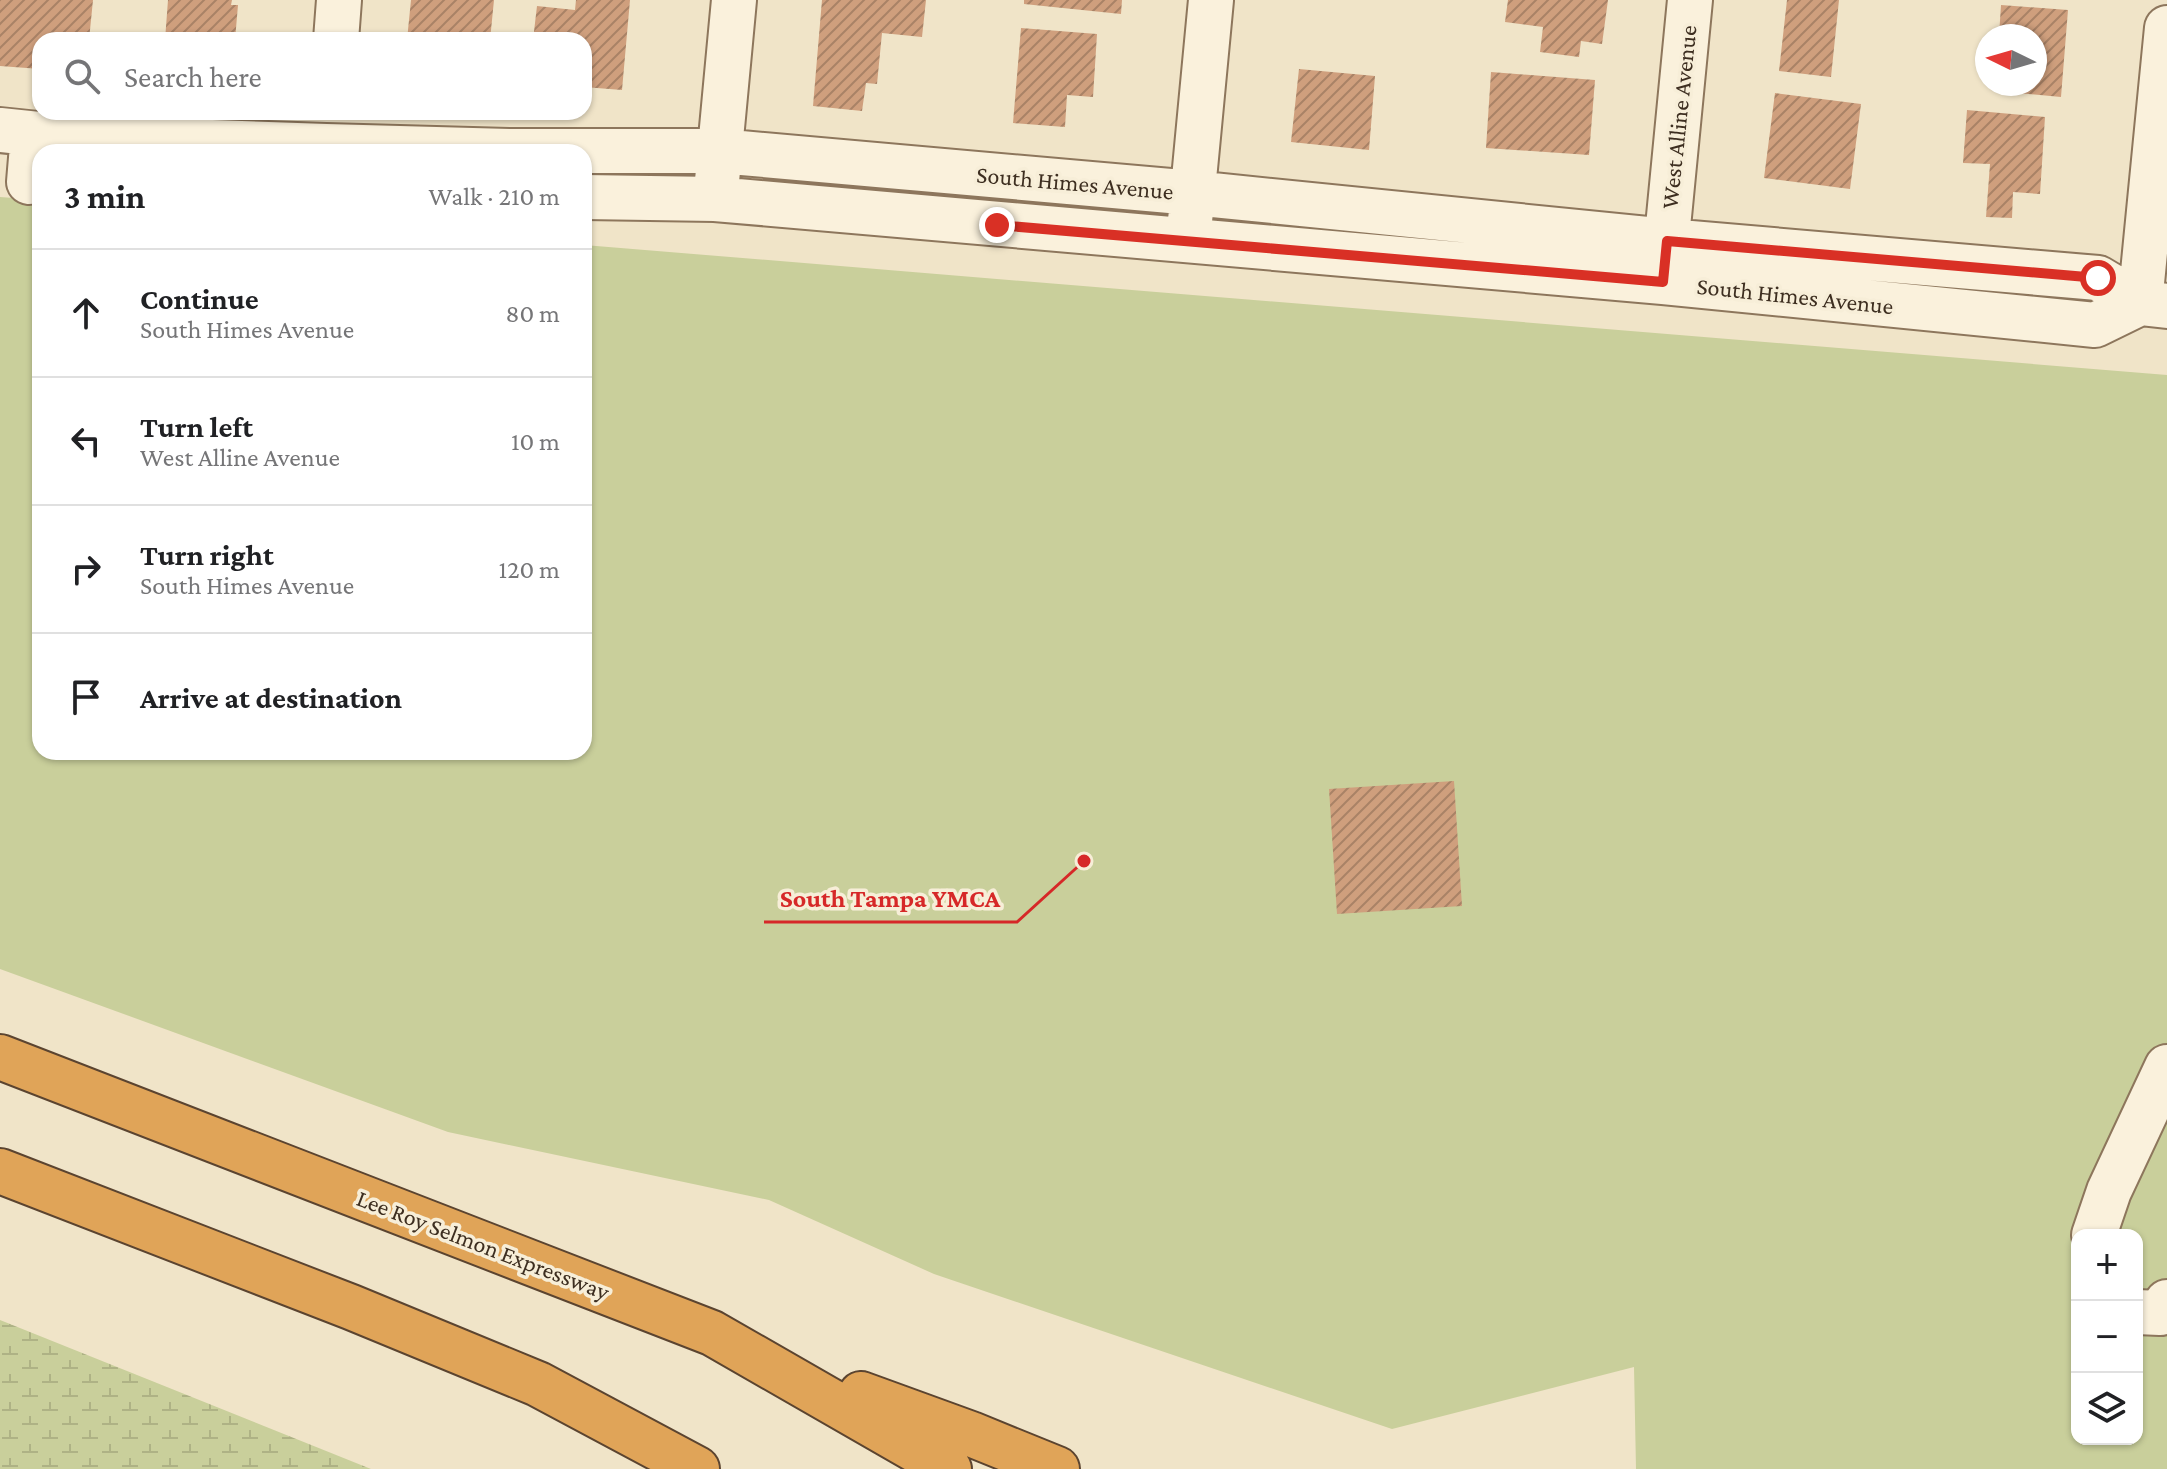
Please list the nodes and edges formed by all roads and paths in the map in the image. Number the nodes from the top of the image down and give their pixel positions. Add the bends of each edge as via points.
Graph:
1 (339, 0) edge
2 (734, 0) edge
3 (1211, 0) edge
4 (1690, 0) edge
5 (2167, 28) edge
6 (337, 32) edge
7 (17, 132) edge
8 (327, 137) edge
9 (418, 144) edge
10 (592, 151) edge
11 (719, 151) junction
12 (1001, 176) junction
13 (23, 181) edge
14 (1193, 193) junction
15 (592, 197) edge
16 (715, 199) junction
17 (997, 225) junction
18 (1188, 240) junction
19 (1665, 262) junction
20 (2154, 304) edge
21 (0, 1057) edge
22 (2163, 1090) edge
23 (0, 1171) edge
24 (2096, 1229) edge
25 (2167, 1302) edge
26 (2143, 1312) edge
27 (712, 1333) junction
28 (658, 1446) junction
29 (697, 1469) edge
30 (726, 1469) edge
31 (949, 1469) edge
32 (983, 1469) edge
33 (1057, 1469) edge

1 - 6 street
2 - 11 street
3 - 14 street
4 - 19 street, West Alline Avenue
5 - 20 street
7 - 8 street, South Himes Avenue via 67,137
7 - 13 street
8 - 9 street, South Himes Avenue
10 - 11 street, South Himes Avenue
11 - 12 street, South Himes Avenue
11 - 16 street
12 - 14 street, South Himes Avenue
12 - 17 street
14 - 18 street
14 - 19 street, South Himes Avenue
15 - 16 street, South Himes Avenue
16 - 17 street, South Himes Avenue
17 - 18 street, South Himes Avenue
18 - 19 street, South Himes Avenue
19 - 20 street, South Himes Avenue via 2095,325
21 - 27 highway, Lee Roy Selmon Expressway
22 - 24 street via 2109,1191
23 - 28 highway via 538,1384
25 - 26 street via 2160,1313
27 - 31 highway, Lee Roy Selmon Expressway
27 - 32 highway
27 - 33 highway
28 - 29 highway
28 - 30 highway

